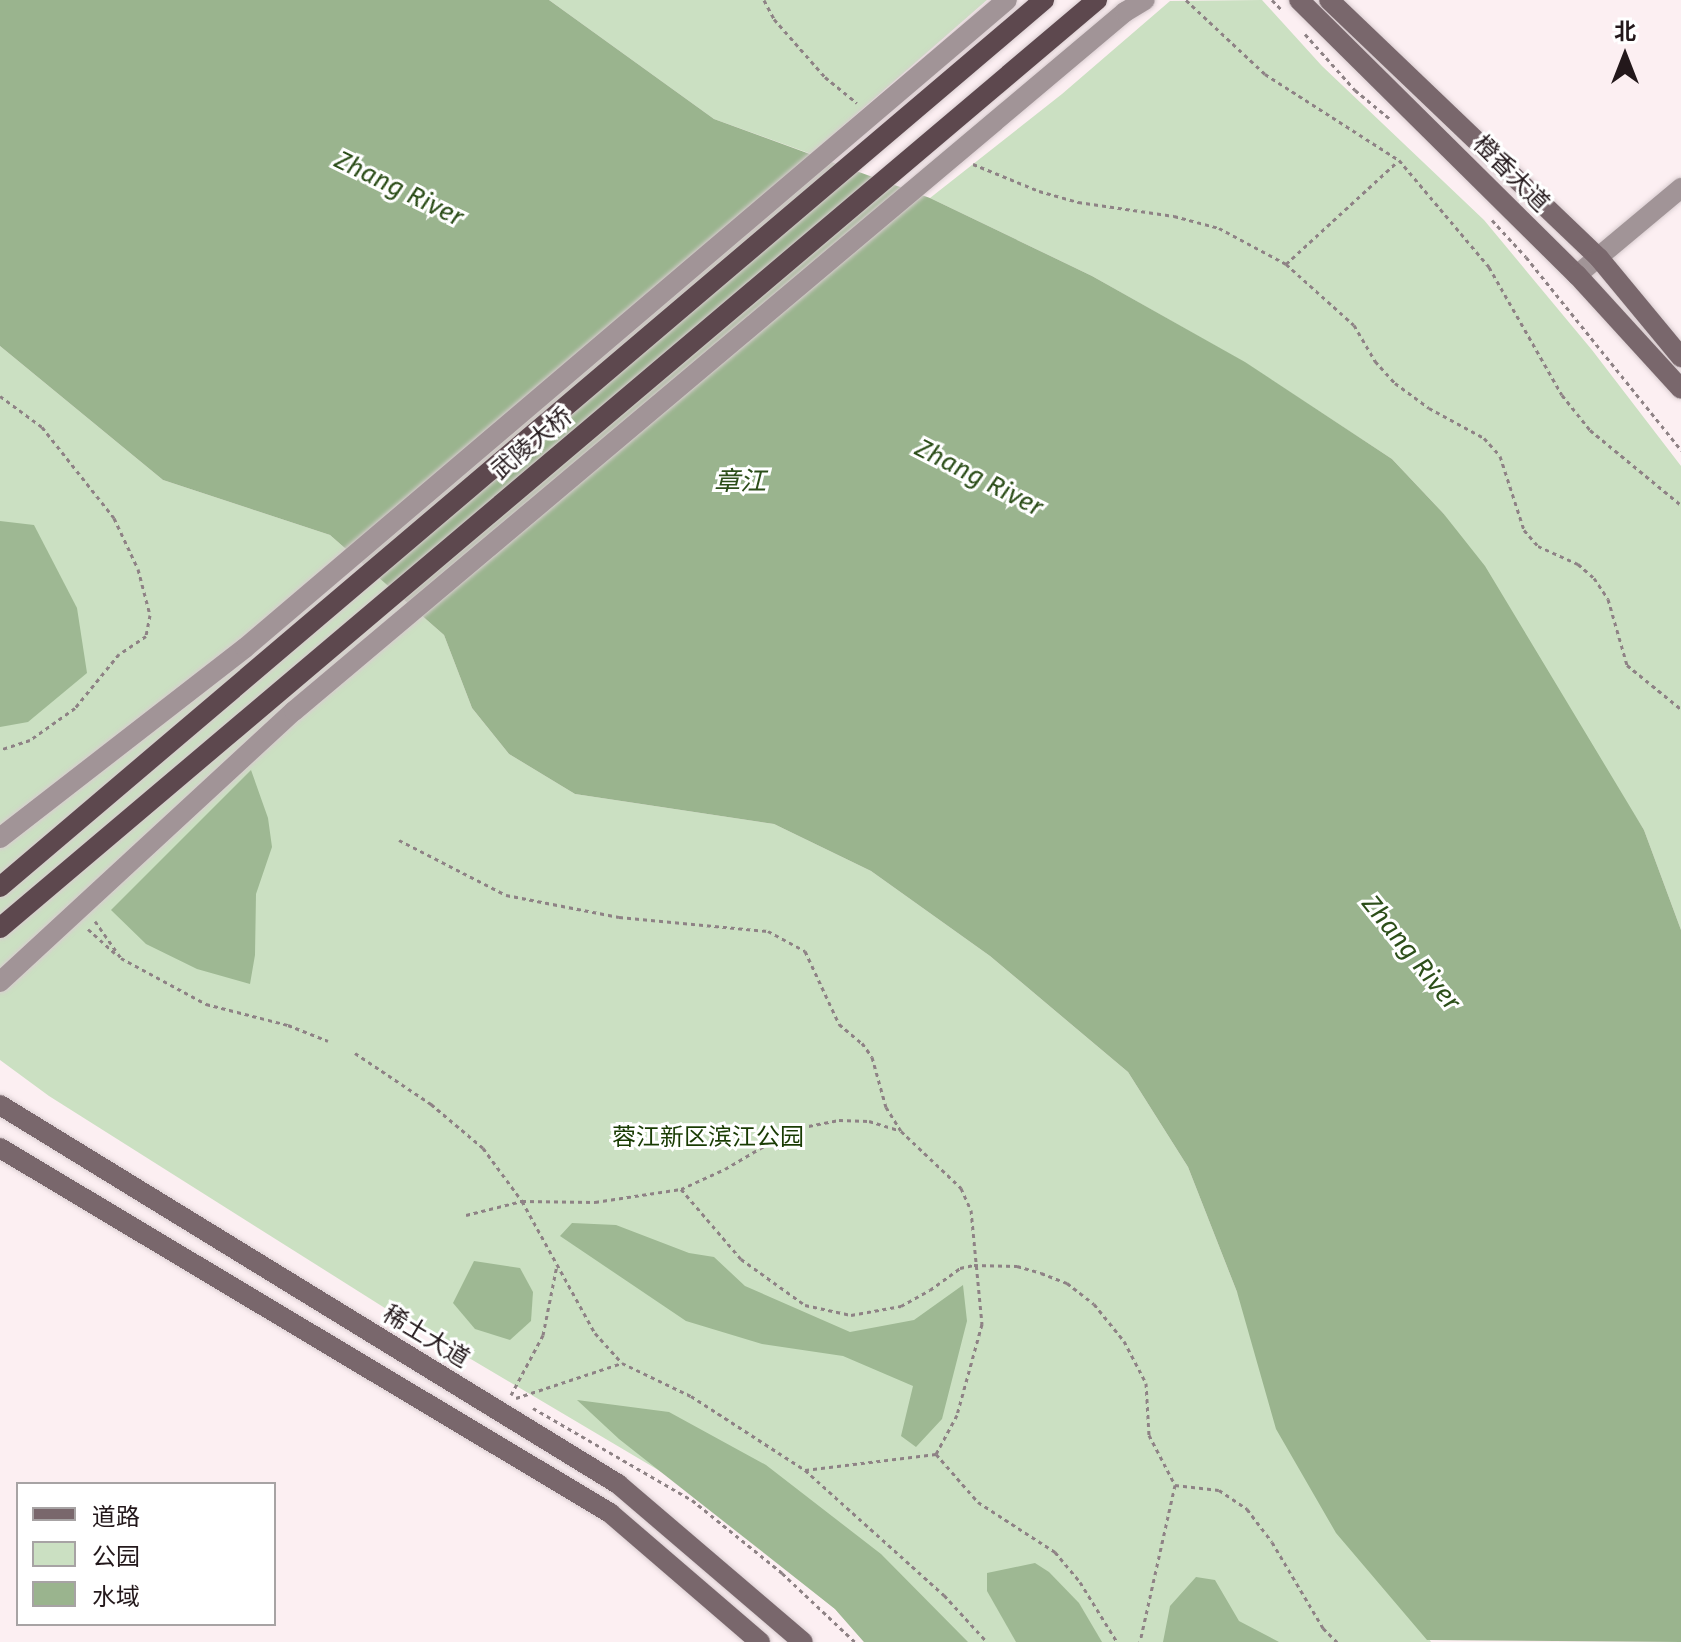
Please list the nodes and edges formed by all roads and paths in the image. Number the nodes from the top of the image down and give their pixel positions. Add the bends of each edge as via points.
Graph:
1 (764, 0) edge
2 (1007, 0) edge
3 (1044, 0) edge
4 (1097, 0) edge
5 (1145, 0) edge
6 (1186, 0) edge
7 (1272, 0) edge
8 (1329, 0) edge
9 (1293, 7) edge
10 (1298, 25) dead end
11 (867, 111) dead end
12 (1393, 121) dead end
13 (962, 158) dead end
14 (1399, 160) junction
15 (1681, 188) edge
16 (1486, 214) dead end
17 (1599, 258) junction
18 (1286, 264) junction
19 (1577, 275) junction
20 (1681, 357) edge
21 (1681, 389) edge
22 (0, 396) edge
23 (1681, 450) edge
24 (1681, 505) edge
25 (1681, 709) edge
26 (0, 750) edge
27 (0, 838) edge
28 (399, 840) dead end
29 (52, 884) junction
30 (0, 886) edge
31 (95, 920) dead end
32 (0, 928) edge
33 (0, 935) edge
34 (0, 982) edge
35 (328, 1041) dead end
36 (355, 1053) dead end
37 (0, 1105) edge
38 (901, 1131) junction
39 (0, 1148) edge
40 (681, 1189) junction
41 (522, 1201) junction
42 (466, 1215) dead end
43 (557, 1265) junction
44 (974, 1265) junction
45 (622, 1363) junction
46 (936, 1454) junction
47 (805, 1470) junction
48 (1175, 1485) junction
49 (795, 1639) edge
50 (760, 1642) edge
51 (987, 1642) edge
52 (1117, 1642) edge
53 (1140, 1642) edge
54 (1337, 1642) edge

1 - 11 path via 825,77
2 - 27 street, bridge via 245,648
3 - 30 main road, 武陵大桥, bridge
4 - 29 main road, 武陵大桥, bridge
5 - 34 street, bridge via 294,711
6 - 14 path via 1265,74
7 - 9 path
8 - 17 main road, 橙香大道
9 - 19 main road, 橙香大道
10 - 12 path via 1333,69
13 - 18 path via 1078,202 1219,228
14 - 18 path
14 - 24 path via 1489,267 1562,395
15 - 17 street
16 - 23 path
17 - 19 street
17 - 20 main road, 橙香大道
18 - 25 path via 1354,325 1395,383 1484,438 1500,456 1524,530 1538,546 1578,564 1594,578 1608,599 1627,665
19 - 21 main road, 橙香大道
22 - 26 path via 42,427 114,518 138,569 150,615 146,636 119,654 75,708 30,740
28 - 38 path via 506,895 619,917 768,931 805,951 839,1024 872,1057 886,1107
29 - 32 main road, 武陵大桥, bridge
29 - 33 main road, bridge
31 - 35 path via 121,958 206,1004
36 - 41 path via 431,1104 483,1148
37 - 49 main road, 稀土大道 via 618,1484
38 - 40 path via 869,1121 839,1120 793,1129
38 - 44 path via 961,1188 971,1210
39 - 50 main road via 610,1513
40 - 41 path via 595,1202
40 - 44 path via 741,1259 805,1305 851,1315 901,1306 960,1268
41 - 42 path
41 - 43 path
43 - 45 path via 595,1333
43 - 45 path via 543,1335 513,1397
44 - 46 path via 982,1324 957,1415
44 - 48 path via 1017,1266 1041,1273 1067,1283 1094,1304 1124,1341 1146,1383 1149,1435
45 - 47 path via 691,1396
46 - 47 path
46 - 52 path via 978,1502 1055,1552
47 - 51 path via 944,1595
48 - 53 path
48 - 54 path via 1219,1490 1247,1509

